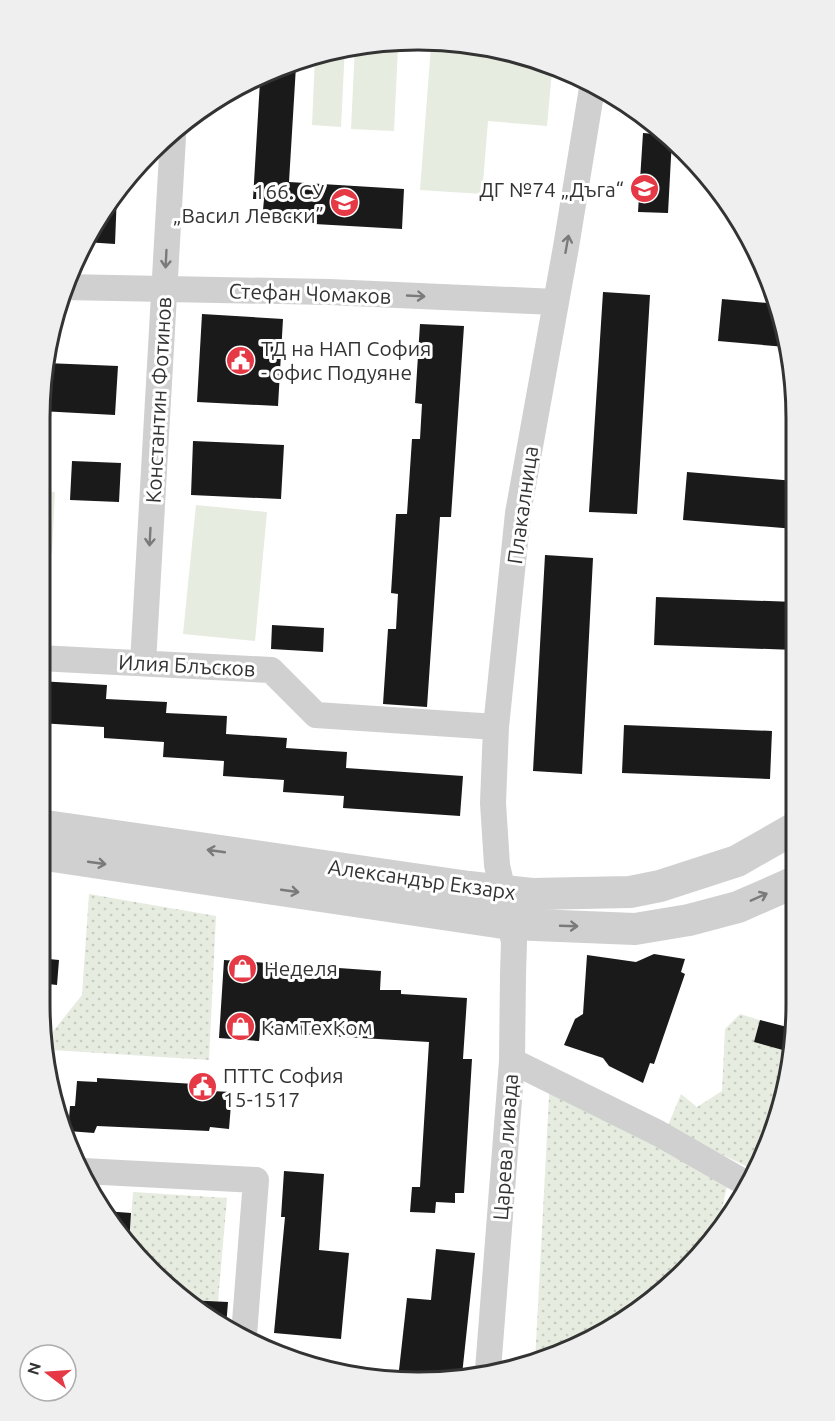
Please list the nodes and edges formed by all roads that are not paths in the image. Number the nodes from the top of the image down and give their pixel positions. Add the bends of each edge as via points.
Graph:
1 (591, 93) edge
2 (173, 143) edge
3 (74, 287) edge
4 (164, 289) junction
5 (556, 302) junction
6 (50, 659) edge
7 (143, 663) junction
8 (496, 727) junction
9 (50, 827) edge
10 (786, 833) edge
11 (50, 856) edge
12 (786, 886) edge
13 (503, 892) junction
14 (510, 924) junction
15 (512, 1061) junction
16 (90, 1171) edge
17 (740, 1180) edge
18 (245, 1328) edge
19 (488, 1364) edge

5 -> 1 street, Плакалница
2 -> 4 street, Константин Фотинов
3 - 4 street, Стефан Чомаков
4 -> 5 street, Стефан Чомаков
4 -> 7 street, Константин Фотинов
5 - 8 street, Плакалница via 518,513
6 - 7 street, Илия Блъсков
7 - 8 street, Илия Блъсков via 271,669 316,715
8 - 13 street, Плакалница via 493,803
13 -> 9 street, Александър Екзарх
10 - 13 street, Александър Екзарх via 737,861 660,886 594,894
11 -> 14 street, Александър Екзарх
14 -> 12 street, Александър Екзарх via 635,929 738,907
13 - 14 street, Плакалница
14 - 15 street, Царева ливада via 514,942
15 - 17 street via 658,1133
15 - 19 street, Царева ливада
16 - 18 street via 256,1180

